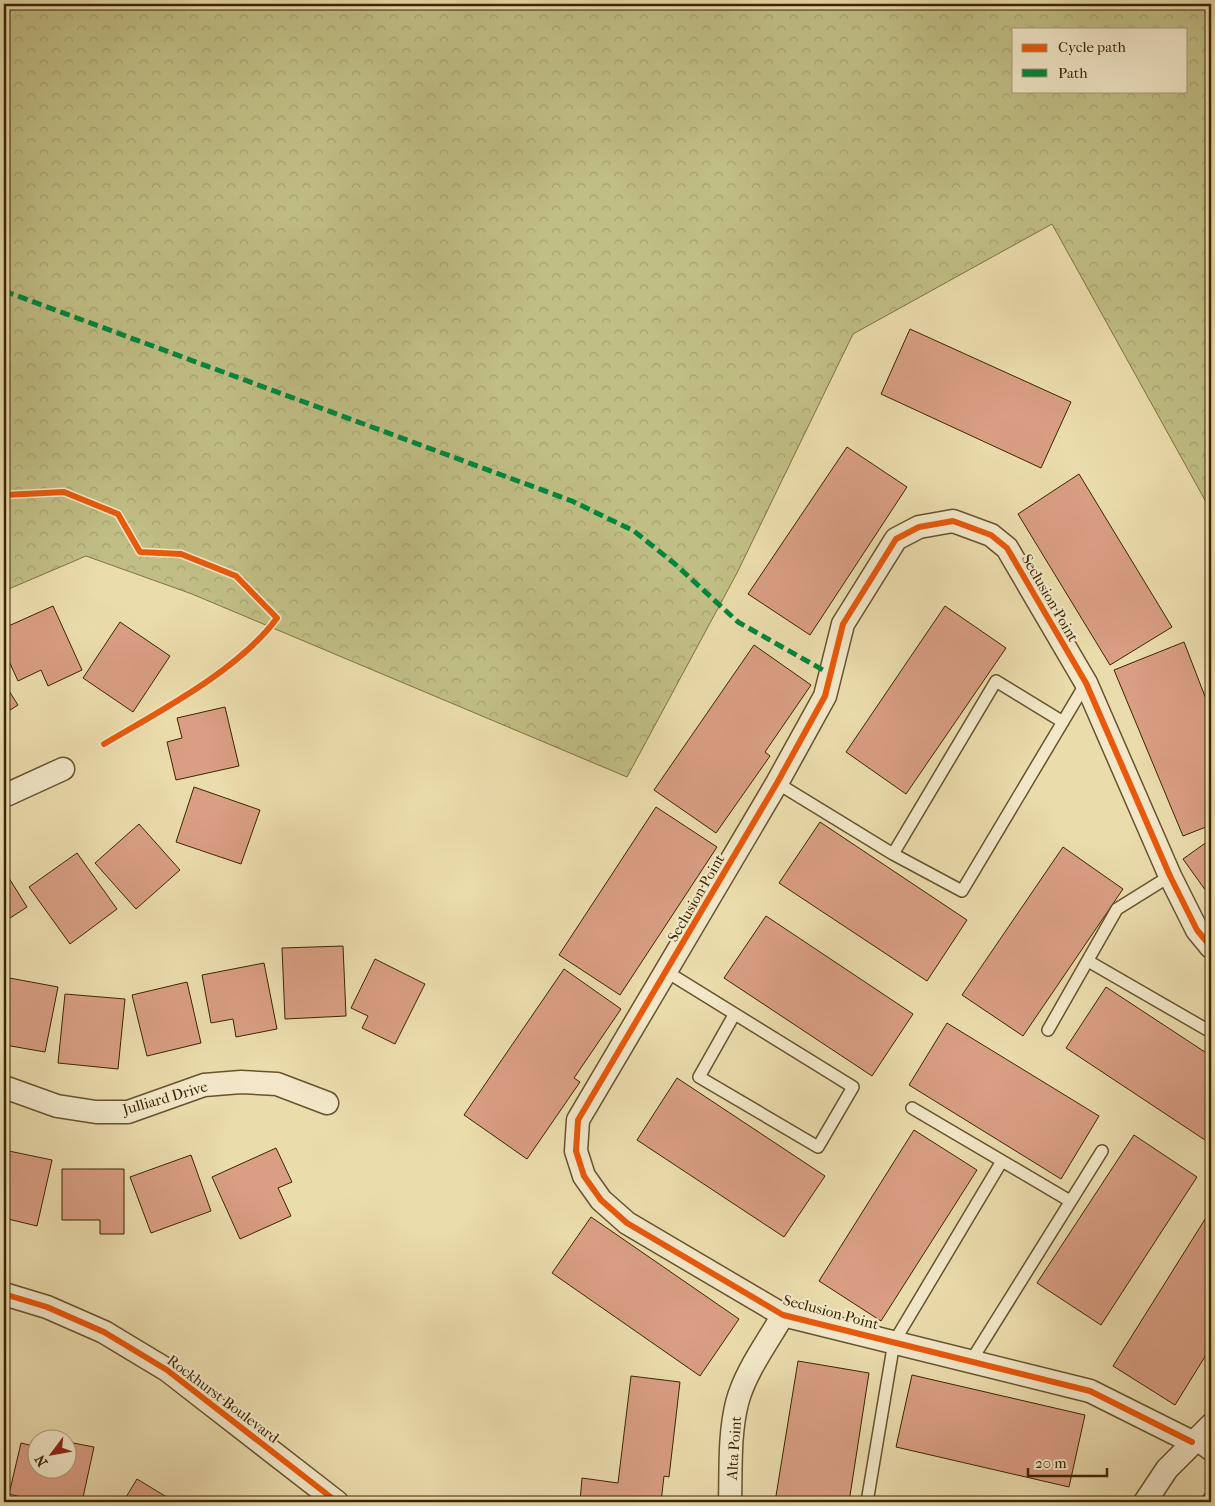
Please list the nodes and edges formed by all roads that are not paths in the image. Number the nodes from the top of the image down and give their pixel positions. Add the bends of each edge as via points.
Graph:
1 (1086, 683) junction
2 (1063, 722) junction
3 (63, 769) dead end
4 (778, 783) junction
5 (4, 796) edge
6 (893, 854) junction
7 (1170, 876) junction
8 (1211, 946) edge
9 (1088, 961) junction
10 (667, 972) junction
11 (734, 1015) junction
12 (1048, 1030) dead end
13 (1211, 1032) edge
14 (4, 1087) edge
15 (327, 1103) dead end
16 (912, 1108) dead end
17 (1102, 1151) dead end
18 (1002, 1161) junction
19 (1070, 1201) junction
20 (4, 1294) edge
21 (783, 1315) junction
22 (894, 1342) junction
23 (971, 1361) junction
24 (1211, 1425) edge
25 (1192, 1442) junction
26 (1211, 1456) edge
27 (337, 1502) edge
28 (730, 1502) edge
29 (867, 1502) edge
30 (1145, 1502) edge

1 - 2 lane
1 - 4 street, Seclusion Point via 1007,548 991,535 952,521 919,527 896,539 843,624 825,696
1 - 7 street, Seclusion Point
2 - 6 lane via 962,891
2 - 6 lane via 996,681
3 - 5 street
4 - 6 lane
4 - 10 street, Seclusion Point
7 - 8 street, Seclusion Point via 1197,930
7 - 9 lane via 1117,909
9 - 12 lane
9 - 13 lane
10 - 11 lane
10 - 21 street, Seclusion Point via 578,1120 576,1151 584,1176 600,1200 628,1223
11 - 11 lane via 852,1087 818,1147 699,1076
14 - 15 street, Julliard Drive via 57,1106 96,1112 128,1112 204,1086 241,1082 277,1084
16 - 18 lane
17 - 19 lane
18 - 19 lane
18 - 22 lane
19 - 23 lane
20 - 27 street, Rockhurst Boulevard via 48,1307 104,1332 167,1370
21 - 22 street, Seclusion Point
21 - 28 street, Alta Point via 745,1382 737,1403
22 - 23 street, Seclusion Point
22 - 29 lane
23 - 25 street, Seclusion Point via 1090,1391
24 - 25 street
25 - 26 lane
25 - 30 street

